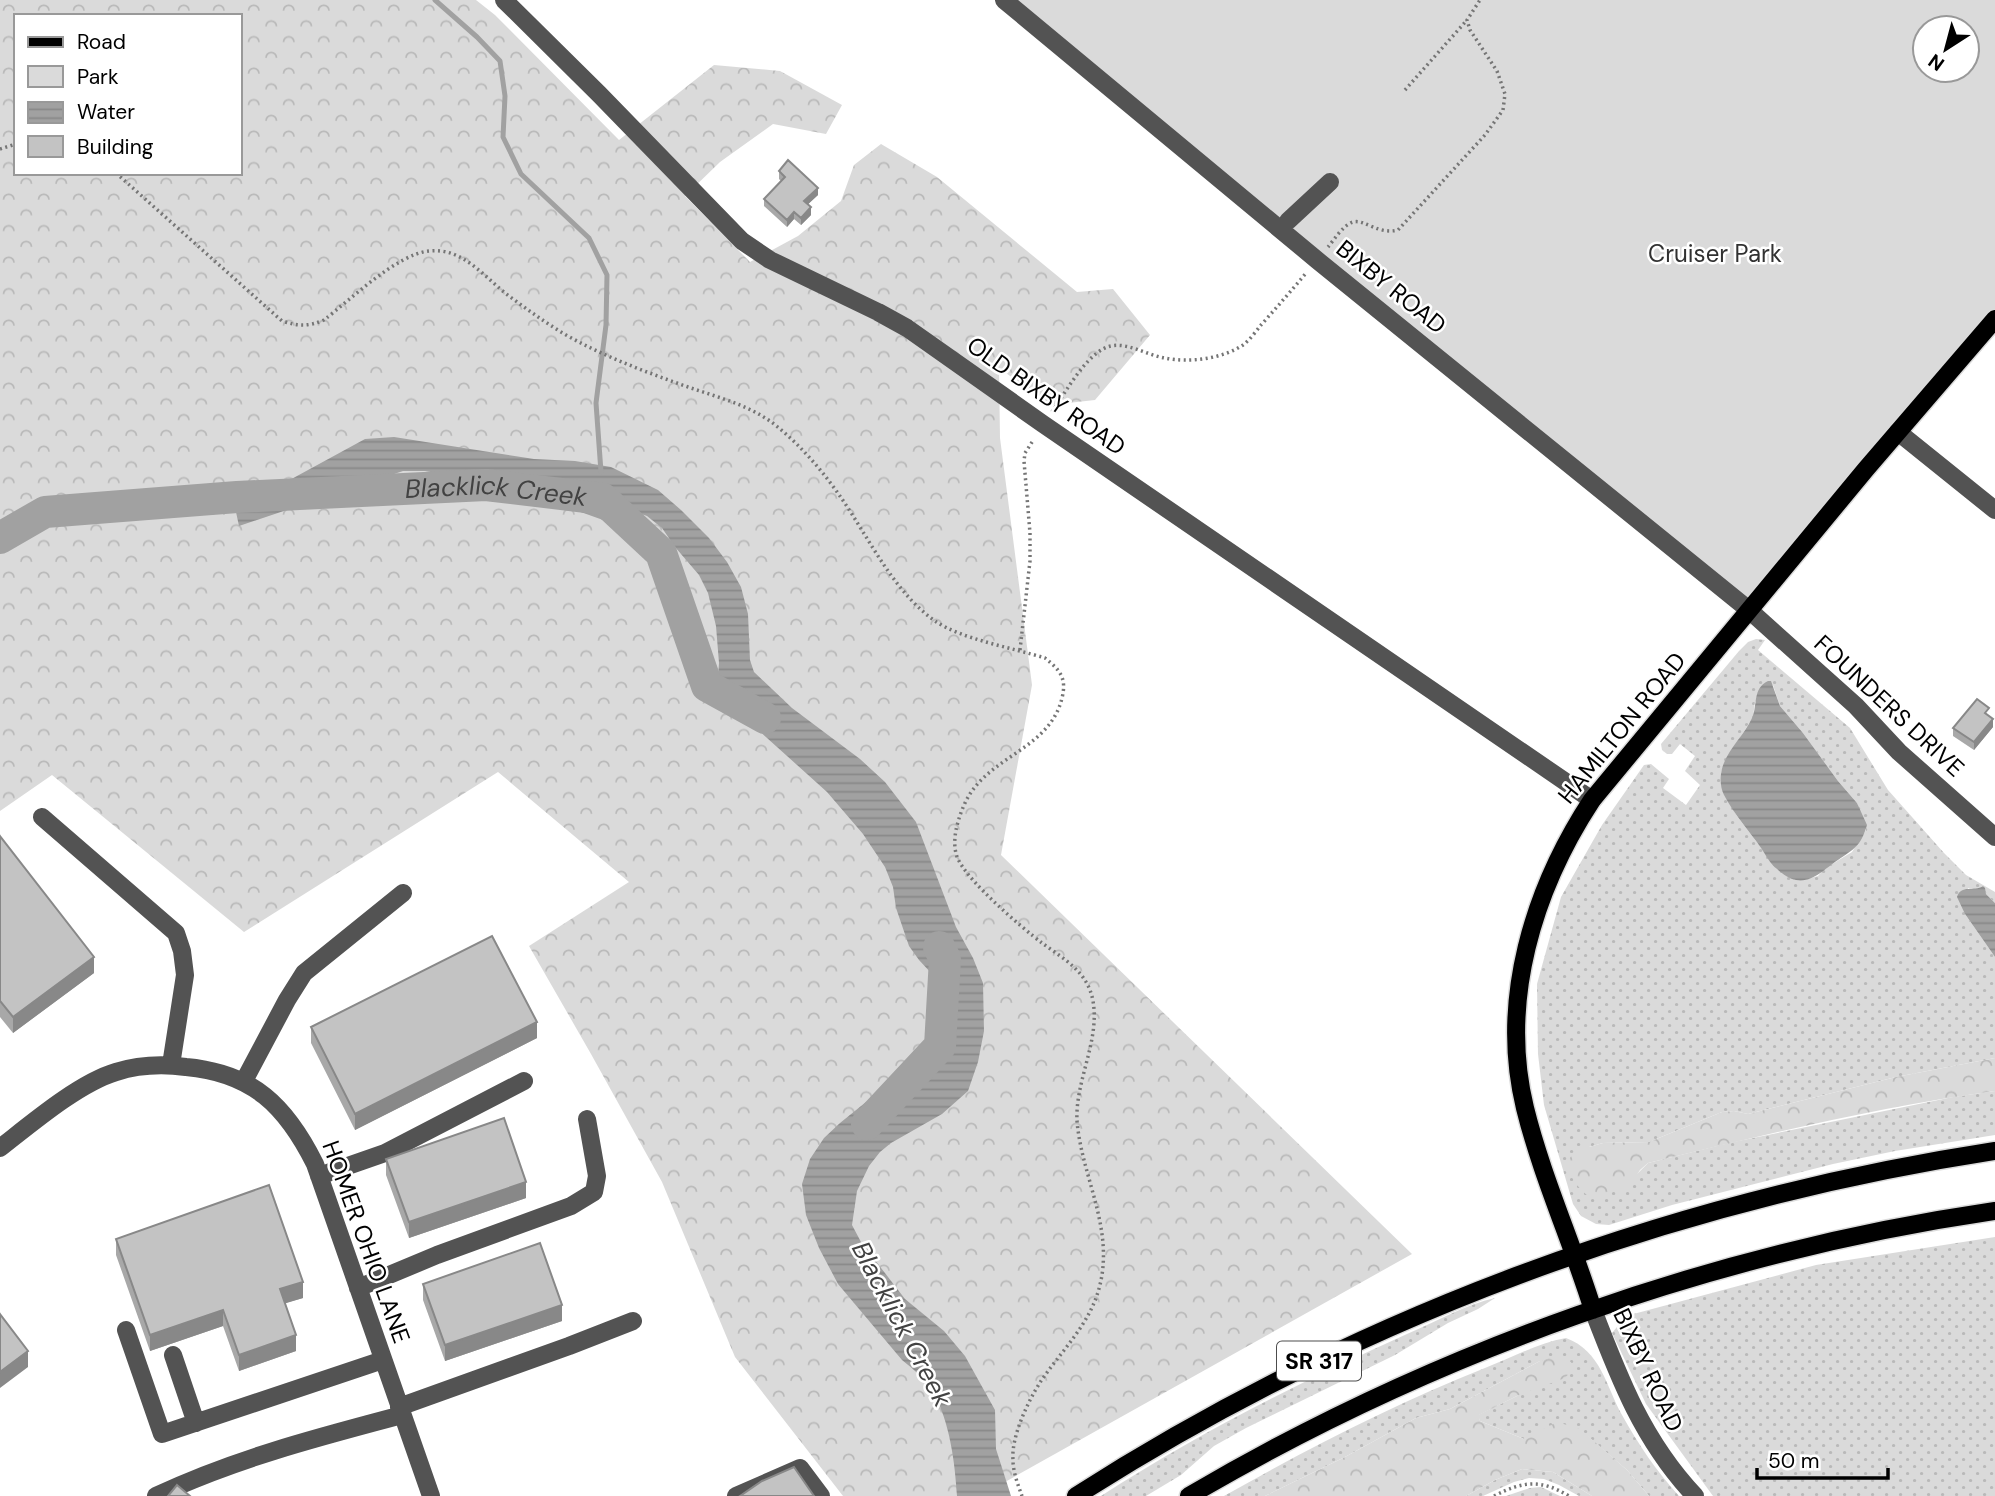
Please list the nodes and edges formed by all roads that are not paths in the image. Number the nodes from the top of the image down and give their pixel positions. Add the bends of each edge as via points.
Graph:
1 (503, 0) edge
2 (1015, 3) edge
3 (1330, 182) dead end
4 (1288, 221) dead end
5 (1995, 319) edge
6 (1898, 432) junction
7 (1995, 510) edge
8 (1749, 610) junction
9 (1592, 800) junction
10 (42, 817) dead end
11 (1995, 837) edge
12 (403, 893) dead end
13 (171, 1065) junction
14 (524, 1081) dead end
15 (244, 1082) junction
16 (587, 1119) dead end
17 (0, 1147) edge
18 (1995, 1151) edge
19 (319, 1176) junction
20 (1995, 1211) edge
21 (1575, 1254) junction
22 (358, 1287) junction
23 (1593, 1310) junction
24 (633, 1321) dead end
25 (126, 1330) dead end
26 (173, 1355) dead end
27 (383, 1360) junction
28 (401, 1411) junction
29 (196, 1423) junction
30 (156, 1496) edge
31 (431, 1496) edge
32 (736, 1496) edge
33 (821, 1496) edge
34 (1076, 1496) edge
35 (1189, 1496) edge
36 (1695, 1496) edge

1 - 9 street, OLD BIXBY ROAD via 742,241 770,260 907,328
2 - 8 street, BIXBY ROAD via 1317,260
3 - 4 street
5 - 6 main road, HAMILTON ROAD
6 - 7 street
6 - 8 main road, HAMILTON ROAD
8 - 9 main road, HAMILTON ROAD
8 - 11 street, FOUNDERS DRIVE
9 - 21 main road, HAMILTON ROAD via 1559,855 1533,921 1517,1017 1516,1049 1525,1106
10 - 13 street via 176,933 185,975
12 - 15 street via 304,973
13 - 15 street, HOMER OHIO LANE via 207,1069
13 - 17 street, HOMER OHIO LANE via 103,1078
14 - 19 street via 384,1153
15 - 19 street, HOMER OHIO LANE via 287,1116
16 - 22 street via 597,1176 594,1192 559,1211
18 - 21 main road, SR 317 via 1811,1186
19 - 22 street, HOMER OHIO LANE
20 - 23 main road, SR 317 via 1833,1241
21 - 23 main road, BIXBY ROAD
21 - 34 main road, SR 317 via 1404,1320 1310,1365 1218,1412
22 - 27 street, HOMER OHIO LANE
23 - 35 main road, SR 317 via 1493,1347 1348,1411
23 - 36 street, BIXBY ROAD via 1641,1424
24 - 28 street
25 - 29 street via 162,1434
26 - 29 street
27 - 28 street, HOMER OHIO LANE
27 - 29 street
28 - 30 street via 296,1443
28 - 31 street, HOMER OHIO LANE
32 - 33 street via 800,1468

